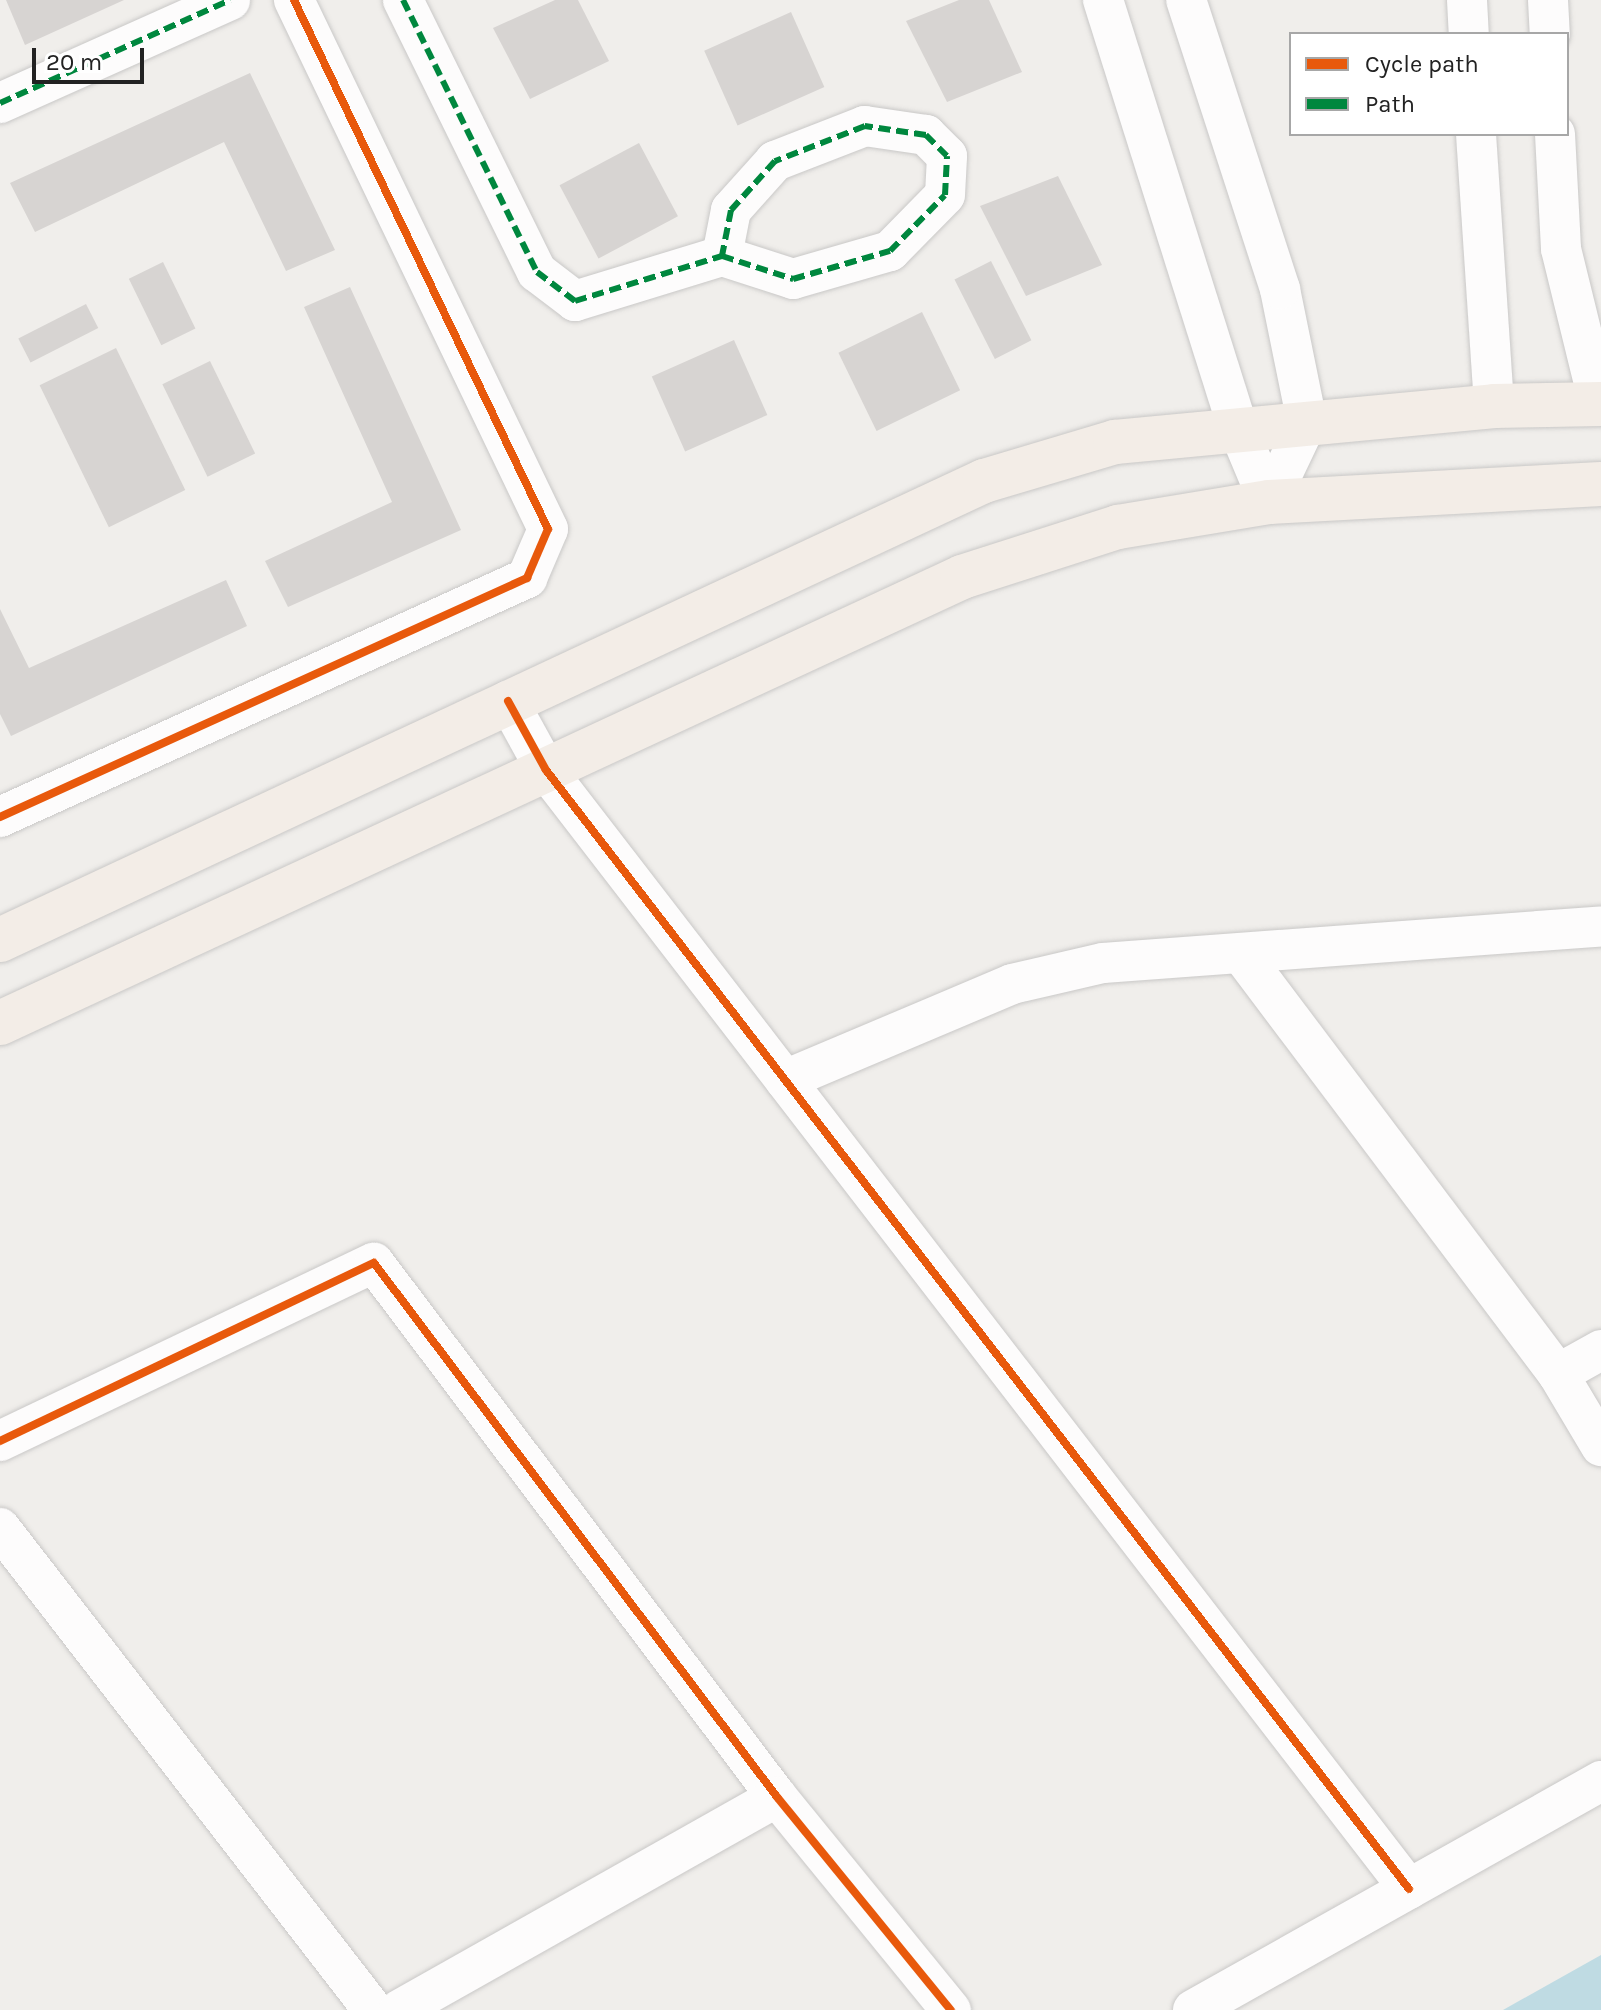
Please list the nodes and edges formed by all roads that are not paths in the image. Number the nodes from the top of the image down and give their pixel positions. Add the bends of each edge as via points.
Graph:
1 (230, 0) edge
2 (294, 0) edge
3 (403, 0) edge
4 (1103, 0) edge
5 (1186, 0) edge
6 (1467, 0) edge
7 (1548, 0) edge
8 (1469, 32) edge
9 (1550, 32) edge
10 (0, 103) edge
11 (1476, 136) edge
12 (1555, 136) edge
13 (722, 256) junction
14 (1600, 404) edge
15 (1494, 406) junction
16 (1307, 422) junction
17 (1238, 428) junction
18 (1601, 484) edge
19 (1269, 502) junction
20 (508, 701) junction
21 (546, 770) junction
22 (0, 817) edge
23 (1601, 926) edge
24 (0, 940) edge
25 (1243, 956) junction
26 (0, 1023) edge
27 (785, 1080) junction
28 (1601, 1350) edge
29 (1558, 1374) junction
30 (0, 1441) edge
31 (1601, 1446) edge
32 (0, 1528) edge
33 (1601, 1781) edge
34 (777, 1797) junction
35 (1409, 1889) junction
36 (373, 2010) edge
37 (399, 2010) edge
38 (951, 2010) edge
39 (1193, 2010) edge

1 - 10 street
2 - 22 street via 548,529 527,578
3 - 13 street via 537,272 575,301
4 - 17 street
5 - 16 street via 1280,289
6 - 8 street
7 - 9 street
11 - 15 street
12 - 14 street via 1561,249
13 - 13 street via 793,279 890,251 945,195 947,156 926,135 865,126 775,161 731,210
14 - 15 main road
15 - 16 main road
16 - 17 main road
16 - 19 street
17 - 19 street
17 - 20 main road via 1115,442 984,481
18 - 19 main road
19 - 21 main road via 1118,527 962,577
20 - 21 street
20 - 24 main road
21 - 26 main road
21 - 27 street
23 - 25 street
25 - 27 street via 1103,963 1012,984
25 - 29 street
27 - 35 street
28 - 29 street
29 - 31 street
30 - 34 street via 374,1263
32 - 36 street
33 - 35 street
34 - 37 street
34 - 38 street
35 - 39 street

